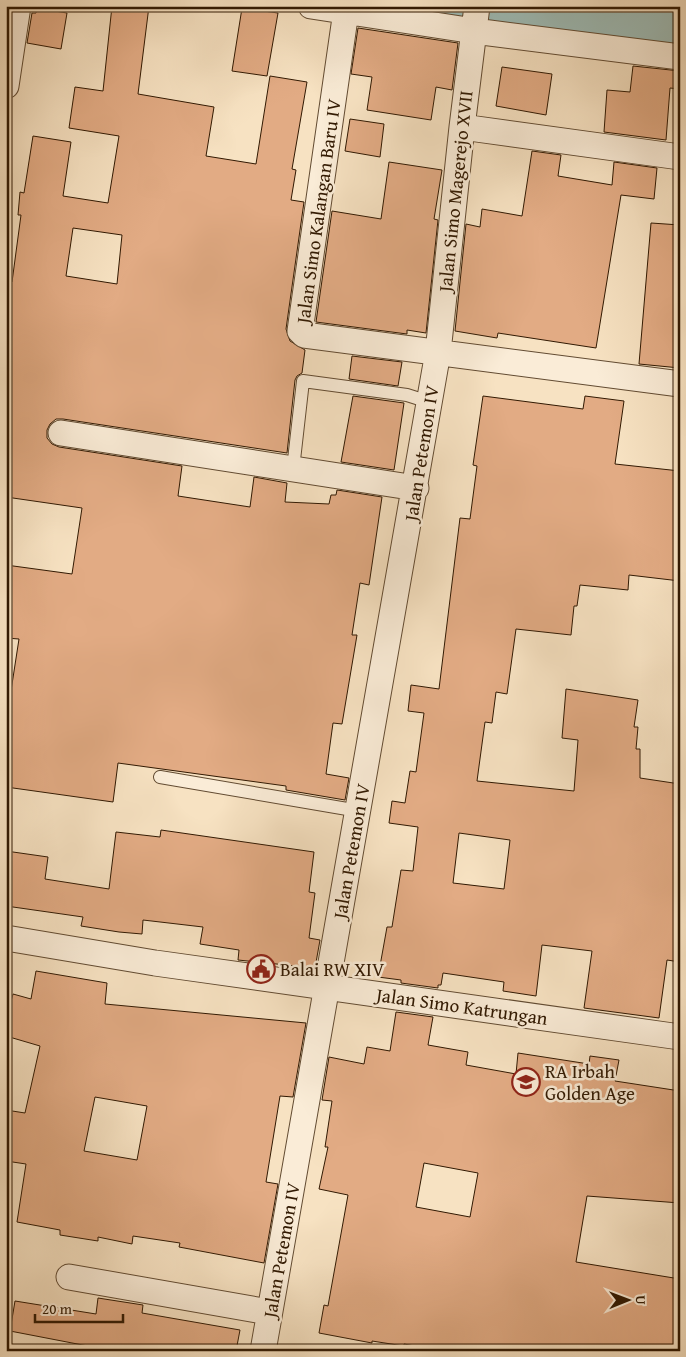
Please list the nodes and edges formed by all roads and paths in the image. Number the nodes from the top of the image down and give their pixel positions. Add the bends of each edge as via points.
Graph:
1 (18, 6) edge
2 (310, 6) edge
3 (346, 11) junction
4 (476, 20) edge
5 (680, 56) edge
6 (6, 86) edge
7 (462, 127) junction
8 (680, 157) edge
9 (438, 352) junction
10 (680, 384) edge
11 (430, 402) junction
12 (61, 434) dead end
13 (294, 460) dead end
14 (416, 488) junction
15 (160, 777) dead end
16 (359, 811) junction
17 (6, 938) edge
18 (326, 987) junction
19 (680, 1037) edge
20 (69, 1277) dead end
21 (269, 1312) junction
22 (263, 1351) edge

1 - 6 street
2 - 3 street
3 - 4 street
3 - 9 street, Jalan Simo Kalangan Baru IV via 300,331 304,335
4 - 5 street
4 - 7 street, Jalan Simo Magerejo XVII
7 - 8 street
7 - 9 street, Jalan Simo Magerejo XVII
9 - 10 street
9 - 11 street, Jalan Petemon IV
11 - 13 lane via 407,395 303,381
11 - 14 street, Jalan Petemon IV
12 - 14 street
14 - 16 street, Jalan Petemon IV
15 - 16 lane
16 - 18 street, Jalan Petemon IV
17 - 18 street, Jalan Simo Katrungan
18 - 19 street, Jalan Simo Katrungan
18 - 21 street, Jalan Petemon IV
20 - 21 street
21 - 22 street, Jalan Petemon IV

